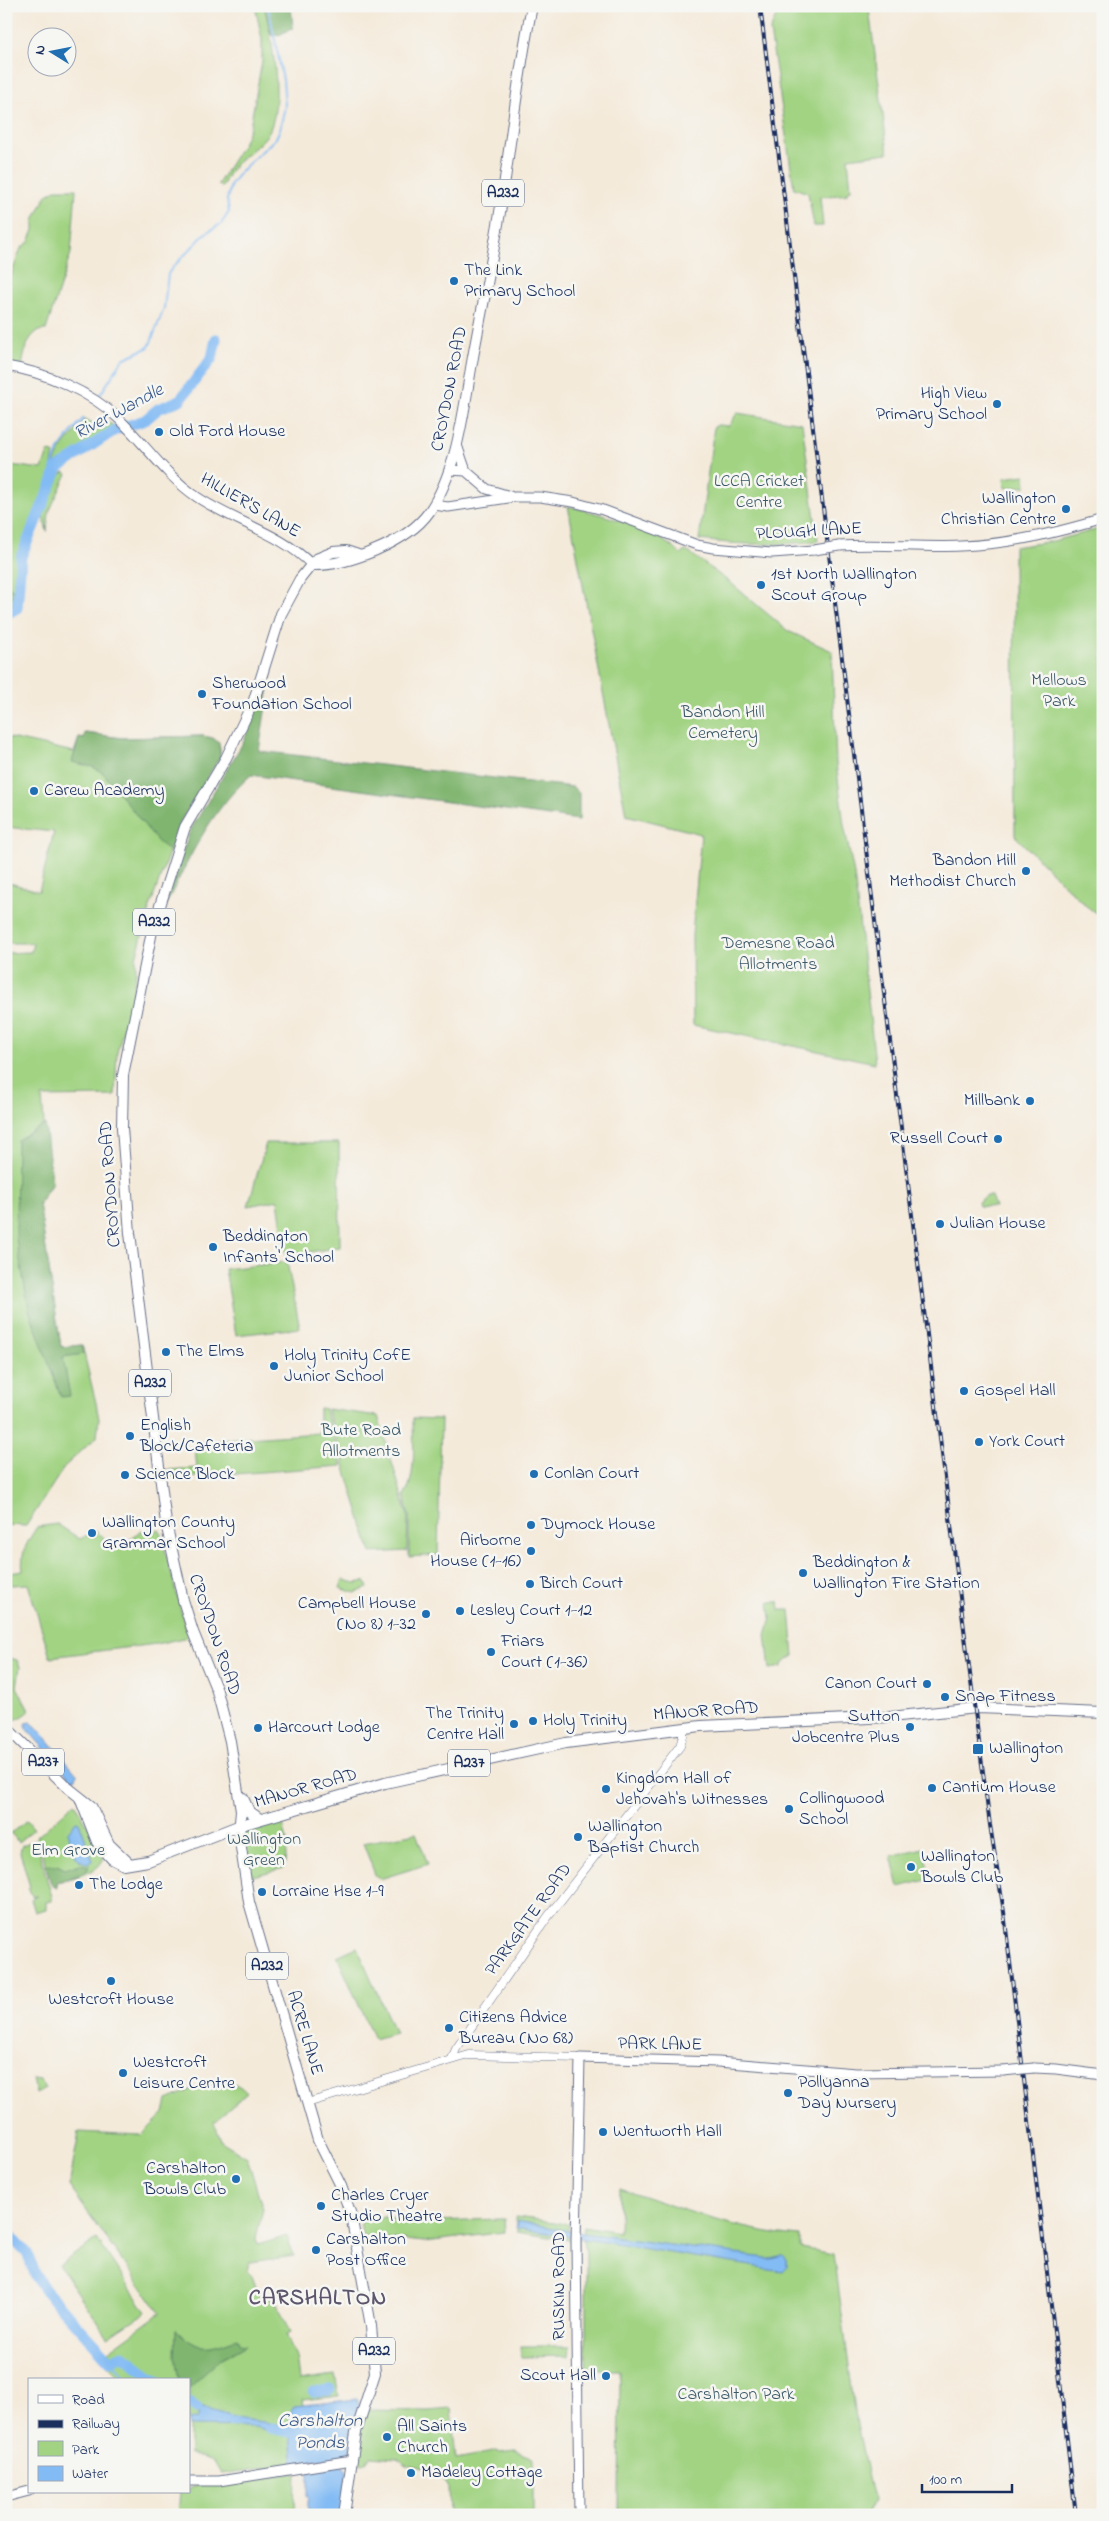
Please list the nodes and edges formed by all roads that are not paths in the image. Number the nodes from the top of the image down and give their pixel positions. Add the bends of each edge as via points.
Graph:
1 (532, 6) edge
2 (6, 366) edge
3 (456, 442) junction
4 (450, 470) junction
5 (466, 471) junction
6 (487, 489) junction
7 (515, 497) junction
8 (488, 500) junction
9 (434, 505) junction
10 (1103, 520) edge
11 (312, 565) junction
12 (1103, 1713) edge
13 (6, 1727) edge
14 (683, 1728) junction
15 (240, 1793) junction
16 (80, 1798) junction
17 (260, 1819) junction
18 (238, 1826) junction
19 (130, 1864) junction
20 (580, 2058) junction
21 (452, 2059) junction
22 (1103, 2076) edge
23 (308, 2104) junction
24 (352, 2460) junction
25 (190, 2481) edge
26 (28, 2491) edge
27 (6, 2497) edge
28 (344, 2515) edge
29 (579, 2515) edge

1 - 3 main road, CROYDON ROAD / A232 via 500,211
2 - 11 main road, HILLIER'S LANE via 35,373 92,399 121,421 163,469 190,492 234,519 282,542
3 - 4 main road, CROYDON ROAD / A232
3 - 5 main road
4 - 5 main road
4 - 9 main road, CROYDON ROAD / A232
5 - 6 main road
6 - 7 main road
6 - 8 main road
7 - 8 main road, PLOUGH LANE
7 - 10 main road, PLOUGH LANE, bridge via 573,502 618,514 696,545 772,553 874,544 942,546 992,543 1040,538
8 - 9 main road, PLOUGH LANE via 448,507
9 - 11 main road, CROYDON ROAD / A232 via 408,532 379,548 358,555 334,552 316,559
11 - 15 main road, CROYDON ROAD / A232 via 300,579 281,614 254,700 236,740 185,827 152,931 122,1075 122,1128 130,1233 168,1533 190,1623 217,1691
12 - 14 main road, MANOR ROAD / A237 via 977,1708 890,1717
13 - 16 main road, A237
14 - 17 main road, MANOR ROAD / A237 via 538,1748 385,1783
14 - 21 street, PARKGATE ROAD via 680,1746 547,1918
15 - 17 main road via 249,1811
15 - 18 main road, CROYDON ROAD / A232 via 242,1814
16 - 19 main road, A237 via 91,1806 109,1844
16 - 19 main road, A237 via 98,1842 112,1859 121,1865
17 - 18 main road, MANOR ROAD / A237
18 - 19 main road, A237
18 - 23 main road, ACRE LANE / A232 via 250,1902
20 - 21 street, PARK LANE via 481,2054
20 - 22 main road, PARK LANE, bridge via 718,2062 856,2073 1034,2068
20 - 29 main road, RUSKIN ROAD via 576,2241
21 - 23 street, PARK LANE
23 - 24 main road, A232 via 320,2144 351,2215 374,2347 374,2381 356,2432
24 - 25 main road via 219,2481
24 - 28 main road, A232
26 - 27 main road

